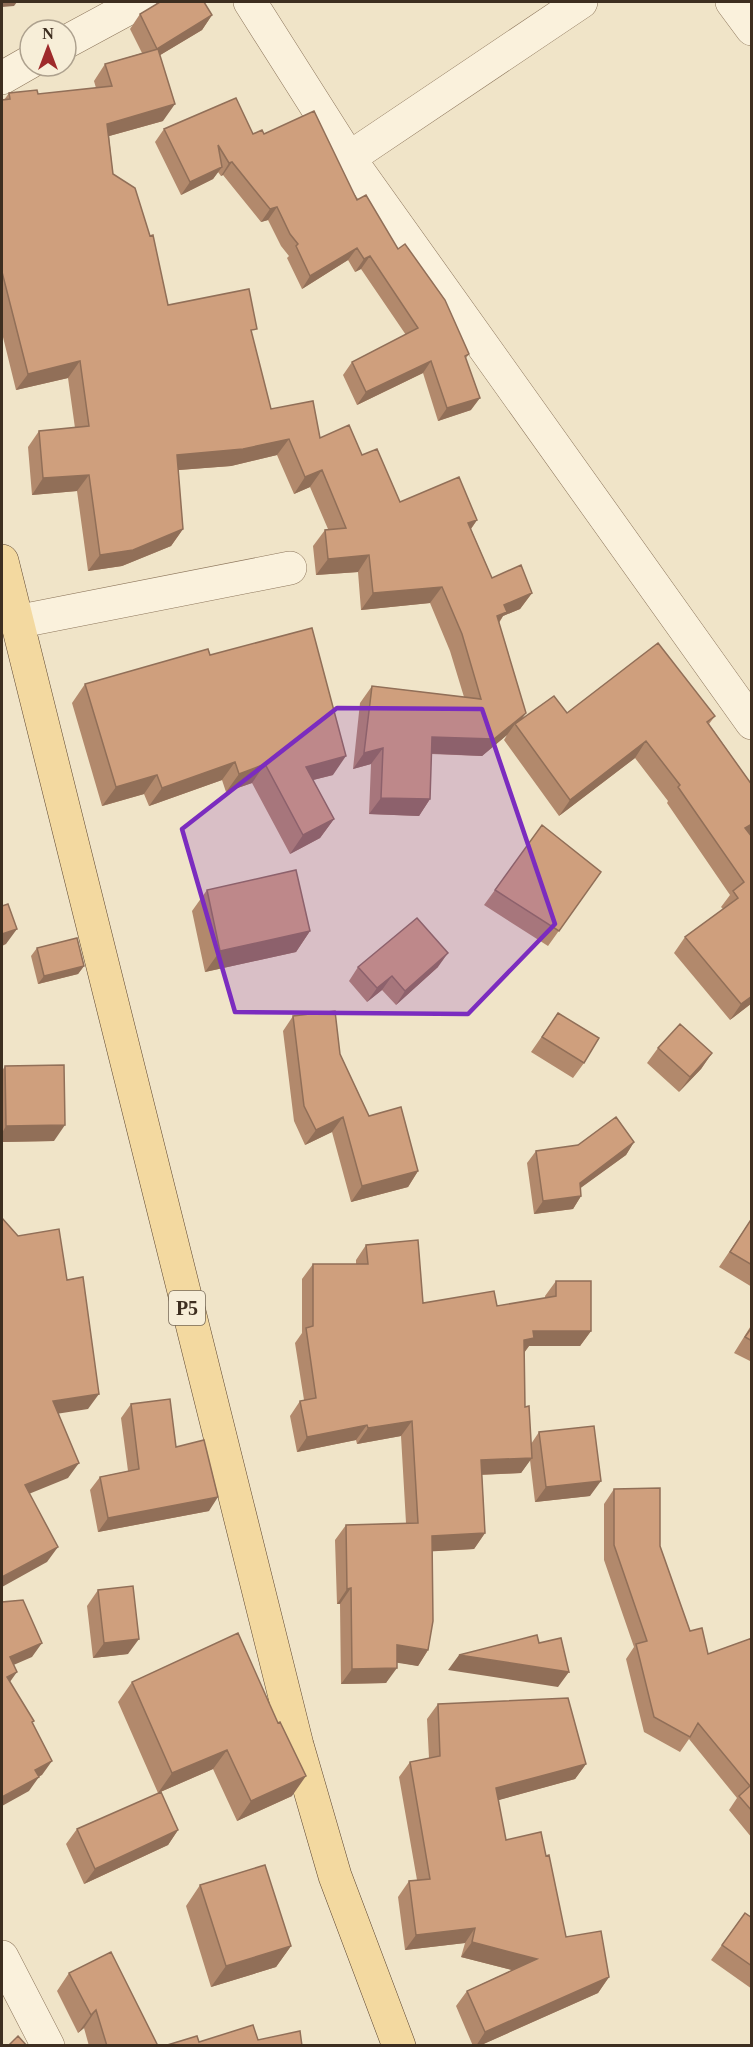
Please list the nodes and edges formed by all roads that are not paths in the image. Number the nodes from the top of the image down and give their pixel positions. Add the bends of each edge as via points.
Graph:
1 (140, 2) edge
2 (250, 2) edge
3 (581, 2) edge
4 (732, 2) edge
5 (752, 29) edge
6 (78, 36) edge
7 (18, 69) edge
8 (2, 78) edge
9 (349, 158) junction
10 (2, 561) edge
11 (290, 568) dead end
12 (16, 622) junction
13 (752, 723) edge
14 (2, 1957) edge
15 (48, 2046) edge
16 (399, 2046) edge

1 - 6 street
2 - 9 street
3 - 9 street
4 - 5 street
7 - 8 street
9 - 13 street
10 - 12 main road, P5
11 - 12 street
12 - 16 main road, P5 via 297,1745 335,1876
14 - 15 street

